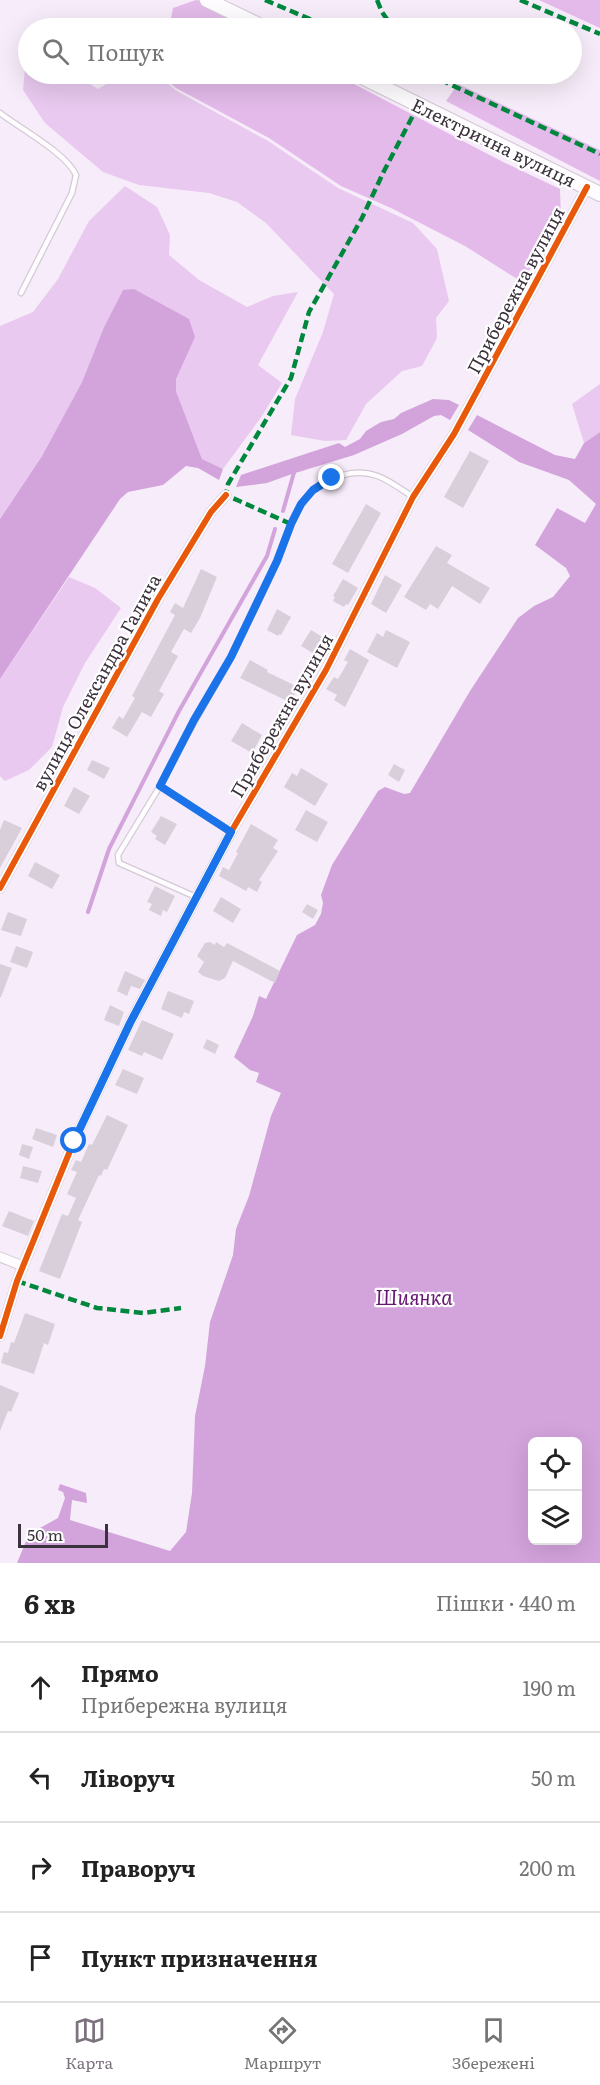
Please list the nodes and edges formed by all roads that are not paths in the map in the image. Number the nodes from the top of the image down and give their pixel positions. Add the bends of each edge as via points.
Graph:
1 (207, 0) edge
2 (244, 18) edge
3 (376, 84) edge
4 (0, 113) edge
5 (587, 187) junction
6 (600, 194) edge
7 (21, 293) dead end
8 (226, 495) dead end
9 (413, 497) junction
10 (160, 786) junction
11 (231, 832) junction
12 (0, 884) edge
13 (196, 897) junction
14 (0, 1257) edge
15 (23, 1266) junction
16 (0, 1336) edge

1 - 2 street
3 - 5 street, Електрична вулиця
4 - 7 lane via 60,155 76,175 72,193
5 - 6 street, Електрична вулиця
5 - 9 street, Прибережна вулиця via 454,434
8 - 12 street, вулиця Олександра Галича via 211,512 158,598
9 - 10 lane via 377,474 363,472 332,478 313,490 301,504 231,657
9 - 11 street, Прибережна вулиця via 326,670
10 - 11 lane
10 - 13 lane via 118,855 119,863
11 - 13 street, Прибережна вулиця
13 - 15 street, Прибережна вулиця via 74,1141
14 - 15 street
15 - 16 street, Прибережна вулиця

